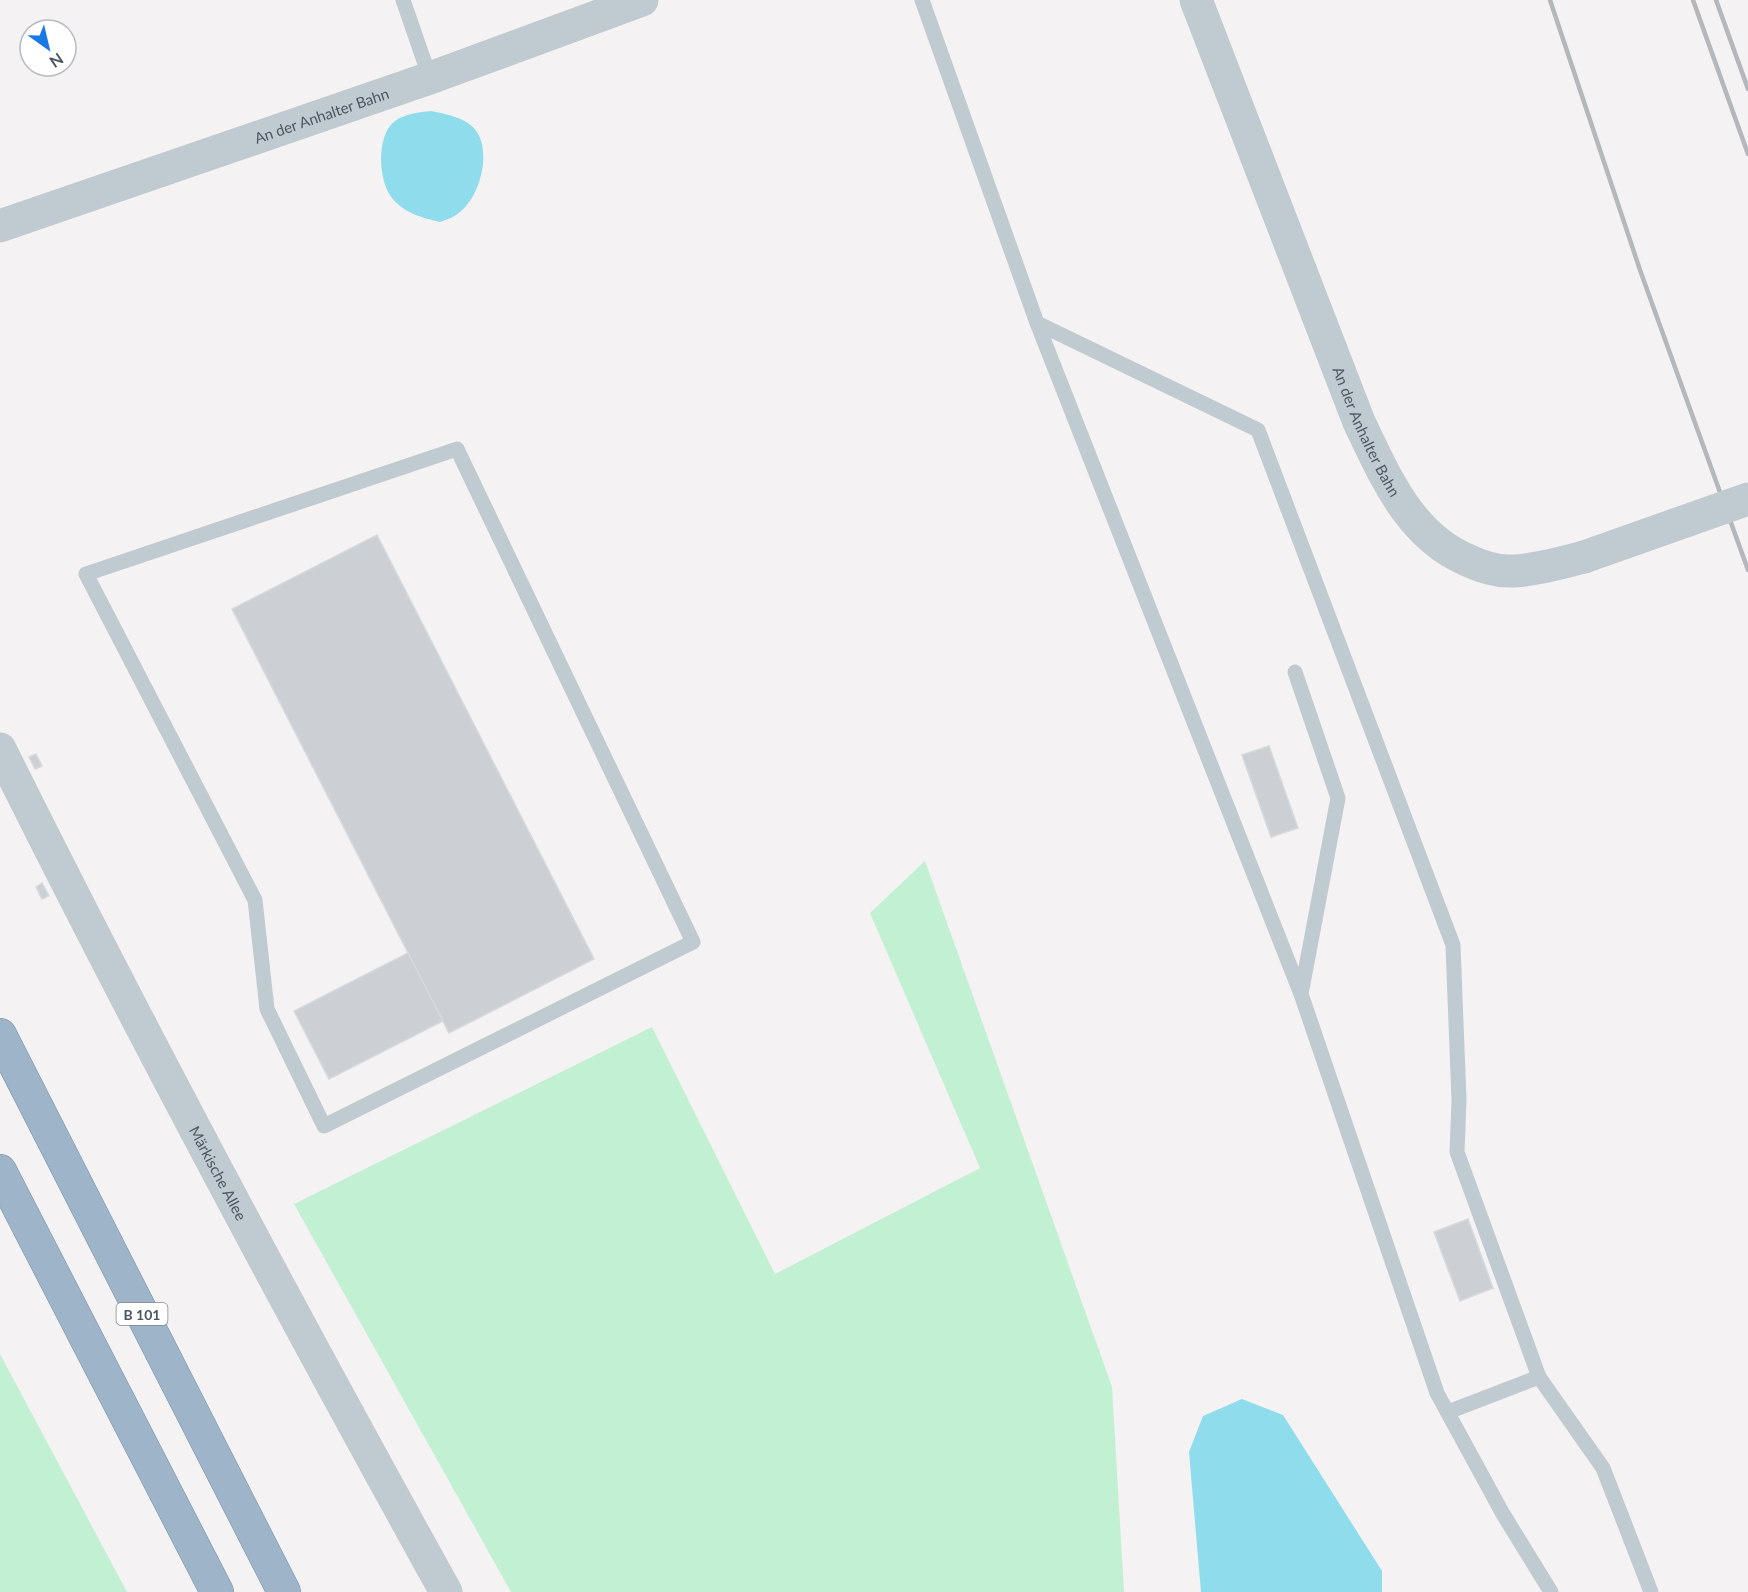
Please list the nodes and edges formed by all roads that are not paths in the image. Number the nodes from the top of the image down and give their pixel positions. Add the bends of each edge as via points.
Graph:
1 (403, 0) edge
2 (642, 0) edge
3 (922, 0) edge
4 (1196, 0) edge
5 (430, 78) junction
6 (0, 226) edge
7 (1037, 323) junction
8 (1748, 499) edge
9 (86, 574) joint
10 (1295, 672) dead end
11 (0, 749) edge
12 (1301, 994) junction
13 (0, 1035) edge
14 (0, 1171) edge
15 (1539, 1377) junction
16 (1448, 1412) junction
17 (217, 1592) edge
18 (284, 1592) edge
19 (446, 1592) edge
20 (1551, 1592) edge
21 (1651, 1592) edge

1 - 5 lane
2 - 5 street, An der Anhalter Bahn
3 - 7 lane
4 - 8 street, An der Anhalter Bahn, bridge via 1359,422 1388,482 1416,525 1447,551 1479,565 1510,572 1584,557
5 - 6 street, An der Anhalter Bahn
7 - 12 lane
7 - 15 lane via 1258,430 1453,945 1459,1100 1457,1152
9 - 9 lane via 255,900 267,1009 324,1126 693,942 456,449
10 - 12 lane via 1338,798
11 - 19 street, Märkische Allee via 256,1243
12 - 16 lane via 1437,1393
13 - 18 highway, B 101
14 - 17 highway
15 - 16 lane
15 - 21 lane via 1603,1468
16 - 20 lane

